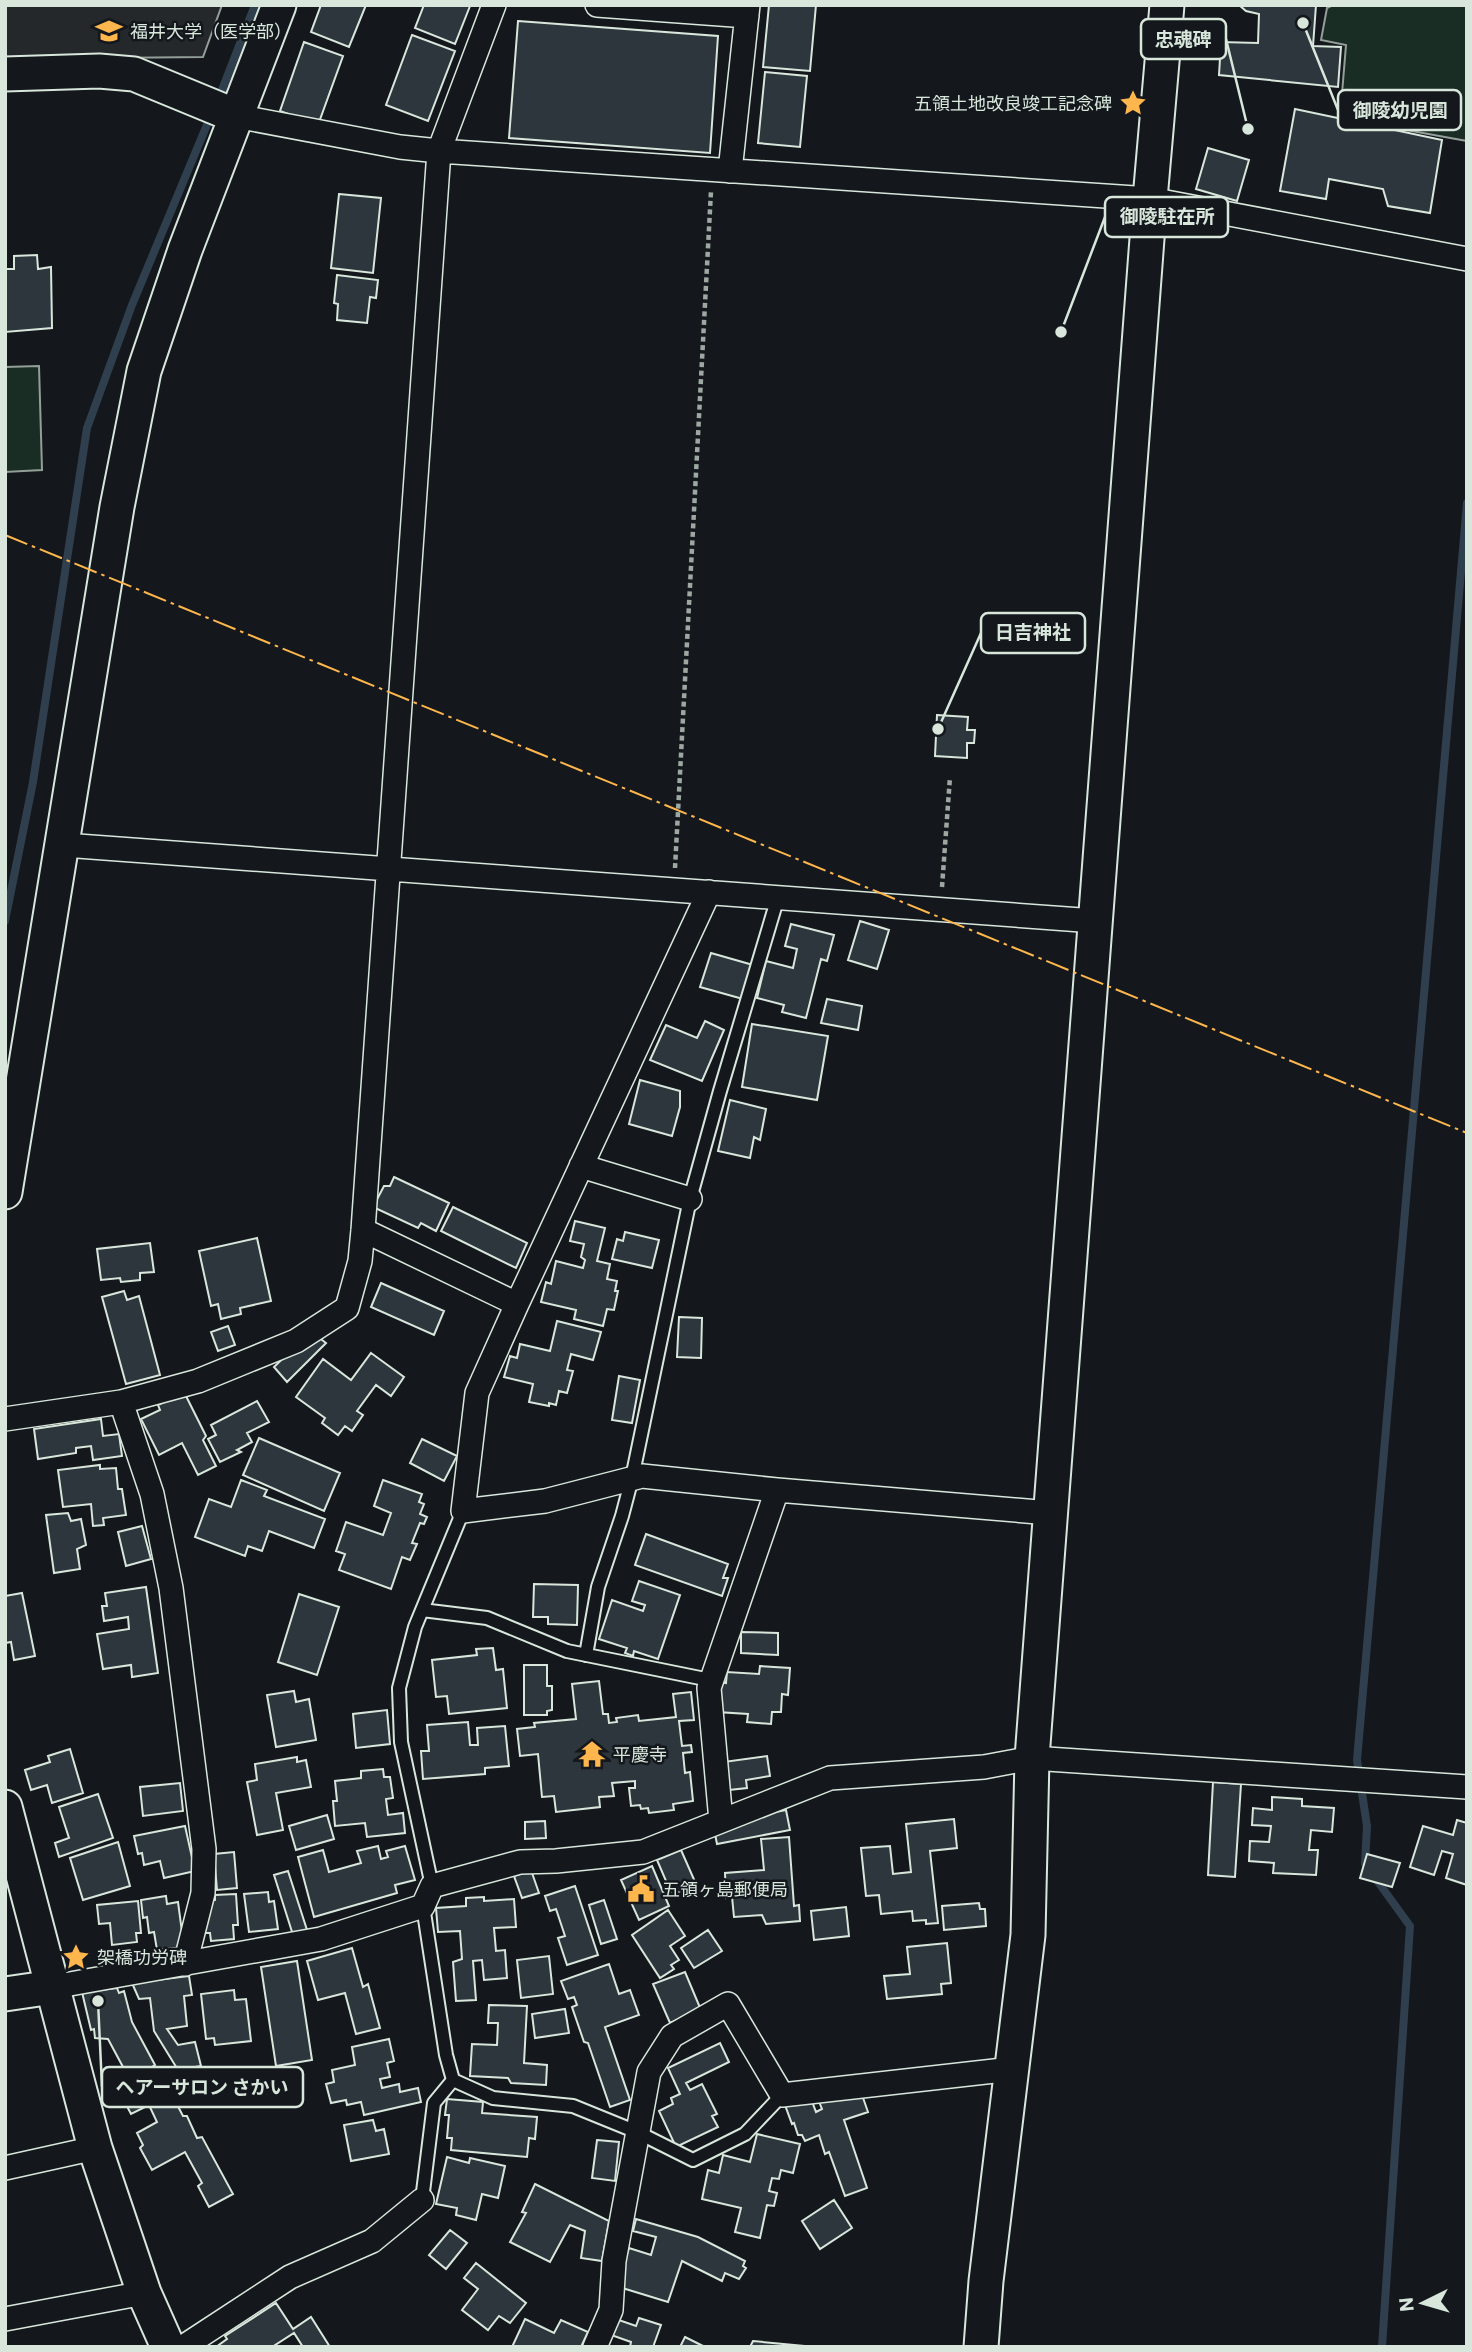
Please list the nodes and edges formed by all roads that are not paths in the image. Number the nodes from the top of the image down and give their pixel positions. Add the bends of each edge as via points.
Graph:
1 (279, 5) edge
2 (494, 5) edge
3 (597, 5) edge
4 (1167, 5) edge
5 (747, 11) edge
6 (5, 74) edge
7 (236, 116) junction
8 (439, 151) junction
9 (721, 171) junction
10 (1150, 199) junction
11 (1467, 259) edge
12 (64, 845) junction
13 (389, 869) junction
14 (709, 892) junction
15 (778, 897) junction
16 (1095, 921) junction
17 (581, 1166) junction
18 (5, 1192) edge
19 (690, 1199) junction
20 (363, 1230) junction
21 (517, 1304) junction
22 (121, 1402) junction
23 (5, 1419) edge
24 (632, 1478) junction
25 (776, 1490) junction
26 (463, 1511) junction
27 (1050, 1513) junction
28 (422, 1610) junction
29 (586, 1655) junction
30 (710, 1680) junction
31 (1032, 1758) junction
32 (1467, 1787) edge
33 (5, 1807) edge
34 (721, 1821) junction
35 (428, 1896) junction
36 (185, 1964) junction
37 (53, 1987) junction
38 (5, 1994) edge
39 (1012, 2069) junction
40 (453, 2080) junction
41 (782, 2095) junction
42 (637, 2132) junction
43 (95, 2147) junction
44 (5, 2168) edge
45 (422, 2200) joint
46 (144, 2293) junction
47 (5, 2319) edge
48 (168, 2347) edge
49 (183, 2347) edge
50 (594, 2347) edge
51 (981, 2347) edge

1 - 7 street
2 - 8 street
3 - 5 street
4 - 10 street
5 - 9 street
6 - 7 street via 134,74
7 - 8 street
7 - 12 street via 144,370 117,507
8 - 9 street
8 - 13 street
9 - 10 street
10 - 11 street
10 - 16 street
12 - 13 street
12 - 18 street
13 - 14 street
13 - 20 street
14 - 15 street
14 - 17 street
15 - 16 street
15 - 19 lane
16 - 27 street
17 - 19 street
17 - 21 street
19 - 24 lane
20 - 21 street
20 - 22 street via 347,1308 296,1341 198,1381
21 - 26 street via 477,1393
22 - 23 street
22 - 36 street via 152,1494 171,1588 204,1849 203,1893
24 - 25 street
24 - 26 street via 544,1501
24 - 29 lane via 598,1587
25 - 27 street
25 - 30 street
26 - 28 lane
27 - 31 street
28 - 29 lane via 487,1618
28 - 35 lane via 399,1688 401,1742
29 - 30 lane
30 - 34 street
31 - 32 street
31 - 34 street via 984,1767 830,1778
31 - 39 street via 1028,1935
33 - 37 street
34 - 35 street via 643,1852 520,1862
35 - 36 street via 321,1939
35 - 40 lane via 446,2055
36 - 37 street
37 - 38 street
37 - 43 street
39 - 41 street
39 - 51 street
40 - 42 lane via 493,2098 573,2106
40 - 45 lane via 434,2103
41 - 42 lane via 745,2134 693,2160
41 - 42 street via 728,2004 672,2036 649,2072
42 - 50 street via 614,2261 611,2310
43 - 44 street
43 - 46 street
45 - 49 street via 372,2241 290,2277
46 - 47 street
46 - 48 street

